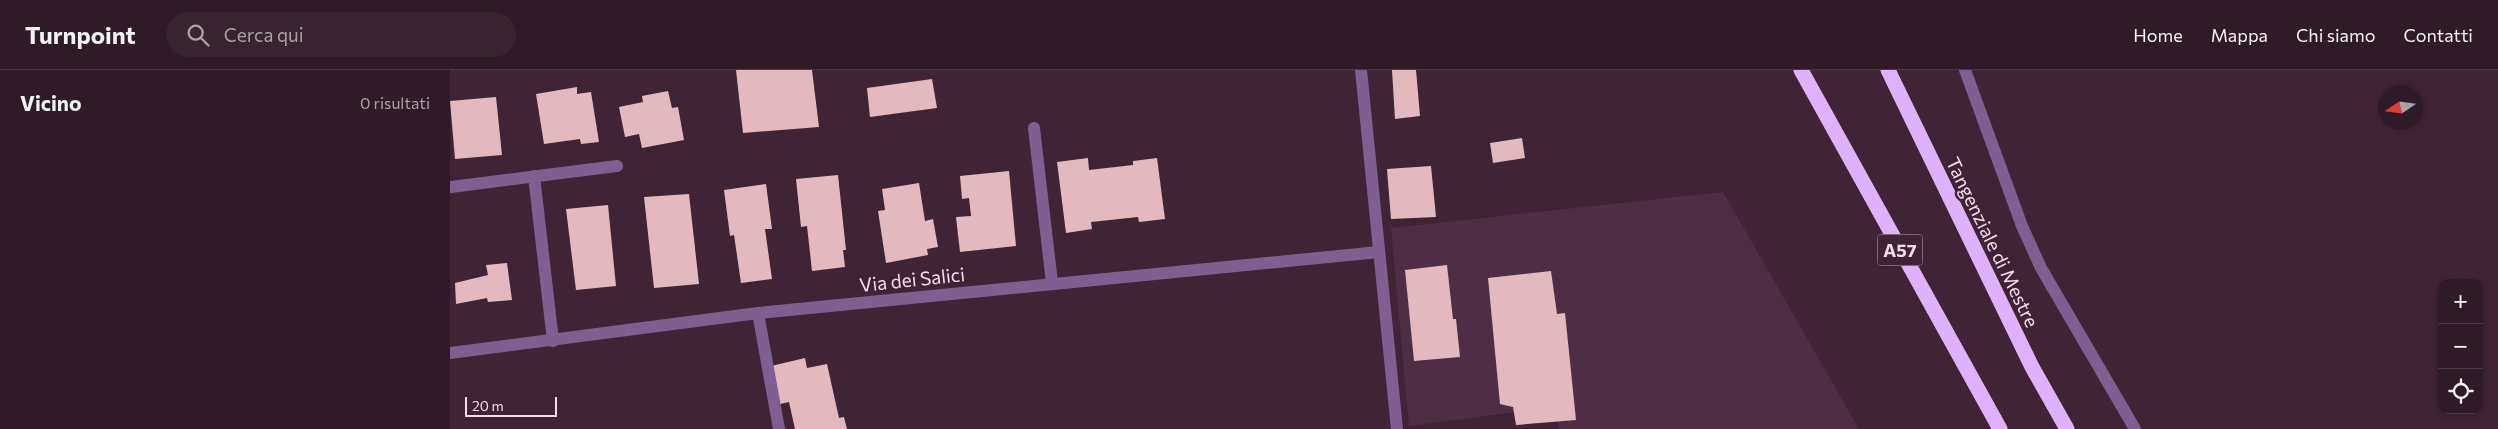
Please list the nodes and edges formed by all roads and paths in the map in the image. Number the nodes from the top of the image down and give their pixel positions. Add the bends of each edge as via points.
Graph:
1 (1361, 70) edge
2 (1800, 70) edge
3 (1888, 70) edge
4 (1965, 70) edge
5 (1034, 128) dead end
6 (618, 166) dead end
7 (534, 176) junction
8 (451, 187) edge
9 (1379, 252) junction
10 (1052, 283) junction
11 (758, 313) junction
12 (553, 341) junction
13 (450, 353) edge
14 (779, 429) edge
15 (1397, 429) edge
16 (2000, 429) edge
17 (2067, 429) edge
18 (2135, 429) edge

1 - 9 street
2 - 16 highway, A57
3 - 17 highway, Tangenziale di Mestre via 2032,367
4 - 18 street via 2022,226 2041,268
5 - 10 street
6 - 7 street
7 - 8 street
7 - 12 street
9 - 10 street, Via dei Salici
9 - 15 street
10 - 11 street, Via dei Salici
11 - 12 street, Via dei Salici
11 - 14 street
12 - 13 street, Via dei Salici

